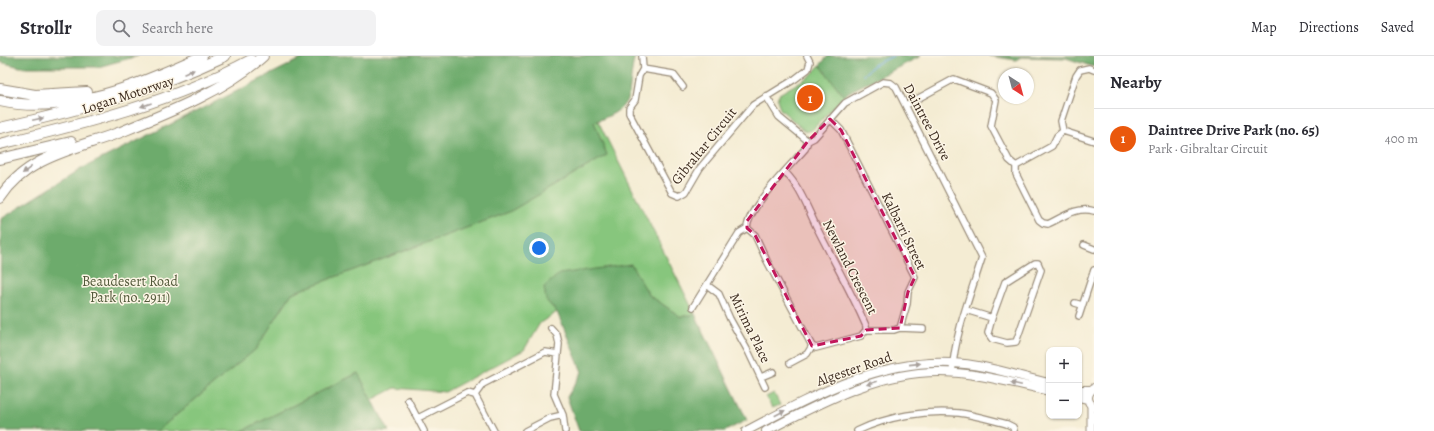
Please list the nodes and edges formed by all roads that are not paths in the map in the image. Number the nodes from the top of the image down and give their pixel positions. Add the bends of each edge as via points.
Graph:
1 (202, 56) edge
2 (225, 56) edge
3 (258, 56) edge
4 (263, 56) edge
5 (642, 56) edge
6 (807, 56) edge
7 (643, 69) junction
8 (1094, 70) edge
9 (127, 86) junction
10 (683, 87) dead end
11 (0, 89) edge
12 (766, 96) junction
13 (0, 101) edge
14 (906, 105) junction
15 (830, 119) junction
16 (0, 128) edge
17 (127, 128) junction
18 (1063, 131) junction
19 (808, 141) junction
20 (1094, 141) edge
21 (0, 144) edge
22 (0, 159) edge
23 (1016, 166) junction
24 (786, 172) junction
25 (0, 198) edge
26 (1094, 211) edge
27 (746, 228) junction
28 (1084, 245) dead end
29 (1094, 249) edge
30 (1094, 270) edge
31 (707, 285) junction
32 (1075, 303) dead end
33 (1082, 306) junction
34 (693, 307) dead end
35 (966, 310) junction
36 (1079, 316) dead end
37 (992, 318) junction
38 (551, 328) dead end
39 (900, 328) junction
40 (923, 329) dead end
41 (866, 330) junction
42 (812, 346) junction
43 (558, 354) junction
44 (790, 363) dead end
45 (953, 363) junction
46 (773, 372) dead end
47 (952, 373) junction
48 (761, 377) junction
49 (1046, 382) edge
50 (765, 387) dead end
51 (1093, 388) edge
52 (1046, 390) edge
53 (1082, 390) edge
54 (475, 395) junction
55 (1082, 399) edge
56 (408, 400) dead end
57 (1091, 404) edge
58 (563, 415) junction
59 (418, 418) junction
60 (1094, 426) edge
61 (424, 431) edge
62 (494, 431) edge
63 (525, 431) edge
64 (565, 431) edge
65 (746, 431) edge
66 (766, 431) edge
67 (857, 431) edge
68 (1014, 431) edge
69 (1091, 431) edge

1 - 9 highway
16 -> 2 highway, Logan Motorway via 120,98 173,79
3 -> 21 highway, Logan Motorway via 192,87 137,108 81,125
4 - 17 highway via 250,68 194,99
5 - 7 street, Gibraltar Circuit
6 - 12 street, Gibraltar Circuit via 810,62 804,74
7 - 10 street via 674,74
7 - 12 street, Gibraltar Circuit via 629,114 672,193 678,196 686,192 700,168 753,104
8 - 18 street via 1080,70 1076,76 1061,120
9 - 11 highway via 49,95
9 - 13 highway via 66,103 28,105
12 - 19 street via 779,116
14 - 15 street, Daintree Drive via 896,87 883,82 845,103
14 - 23 street via 954,79 991,93 996,104 991,126 1009,160
14 - 35 street, Daintree Drive via 982,258
15 - 19 street, Daintree Drive via 814,138
15 - 39 street, Kalbarri Street via 842,130 913,271 915,277 908,292
17 - 22 highway
17 -> 25 highway via 42,160 21,175
18 - 20 street
18 - 23 street via 1052,146
19 - 24 street, Daintree Drive
23 - 26 street via 1016,174 1039,220 1043,223 1048,224 1079,209
24 - 27 street, Daintree Drive via 756,206
24 - 41 street, Newland Crescent via 794,181 847,284
27 - 31 street, Daintree Drive via 739,233
27 - 42 street via 756,235
28 - 29 street
30 - 33 street
31 - 34 street, Daintree Drive
31 - 48 street, Mirima Place via 719,294
32 - 33 street
33 - 36 street
35 - 37 street
35 - 45 street, Daintree Drive via 958,333
37 - 37 street via 1005,282 1038,263 1040,270 1016,342 1007,343 992,339 988,333
38 - 43 street via 557,335
39 - 40 street
39 - 41 street
41 - 42 street, Newland Crescent via 861,336 816,348
42 - 44 street via 807,354
43 - 54 street via 545,352 483,384
43 - 58 street via 554,394
45 - 47 street, Daintree Drive
45 - 49 main road, Algester Road
65 -> 45 main road, Algester Road via 818,394 872,373 906,365
46 - 48 street
52 -> 47 main road, Algester Road
47 -> 66 main road, Algester Road via 910,374 870,384
48 - 50 street, Mirima Place
51 - 53 main road
51 - 57 main road
54 - 59 street via 468,393
54 - 62 street
55 - 57 main road
56 - 59 street
57 - 69 street
58 - 63 street via 550,418
58 - 64 street
59 - 61 street
60 - 69 street
67 - 68 street via 896,418 934,413 959,413 1001,422 1013,427

